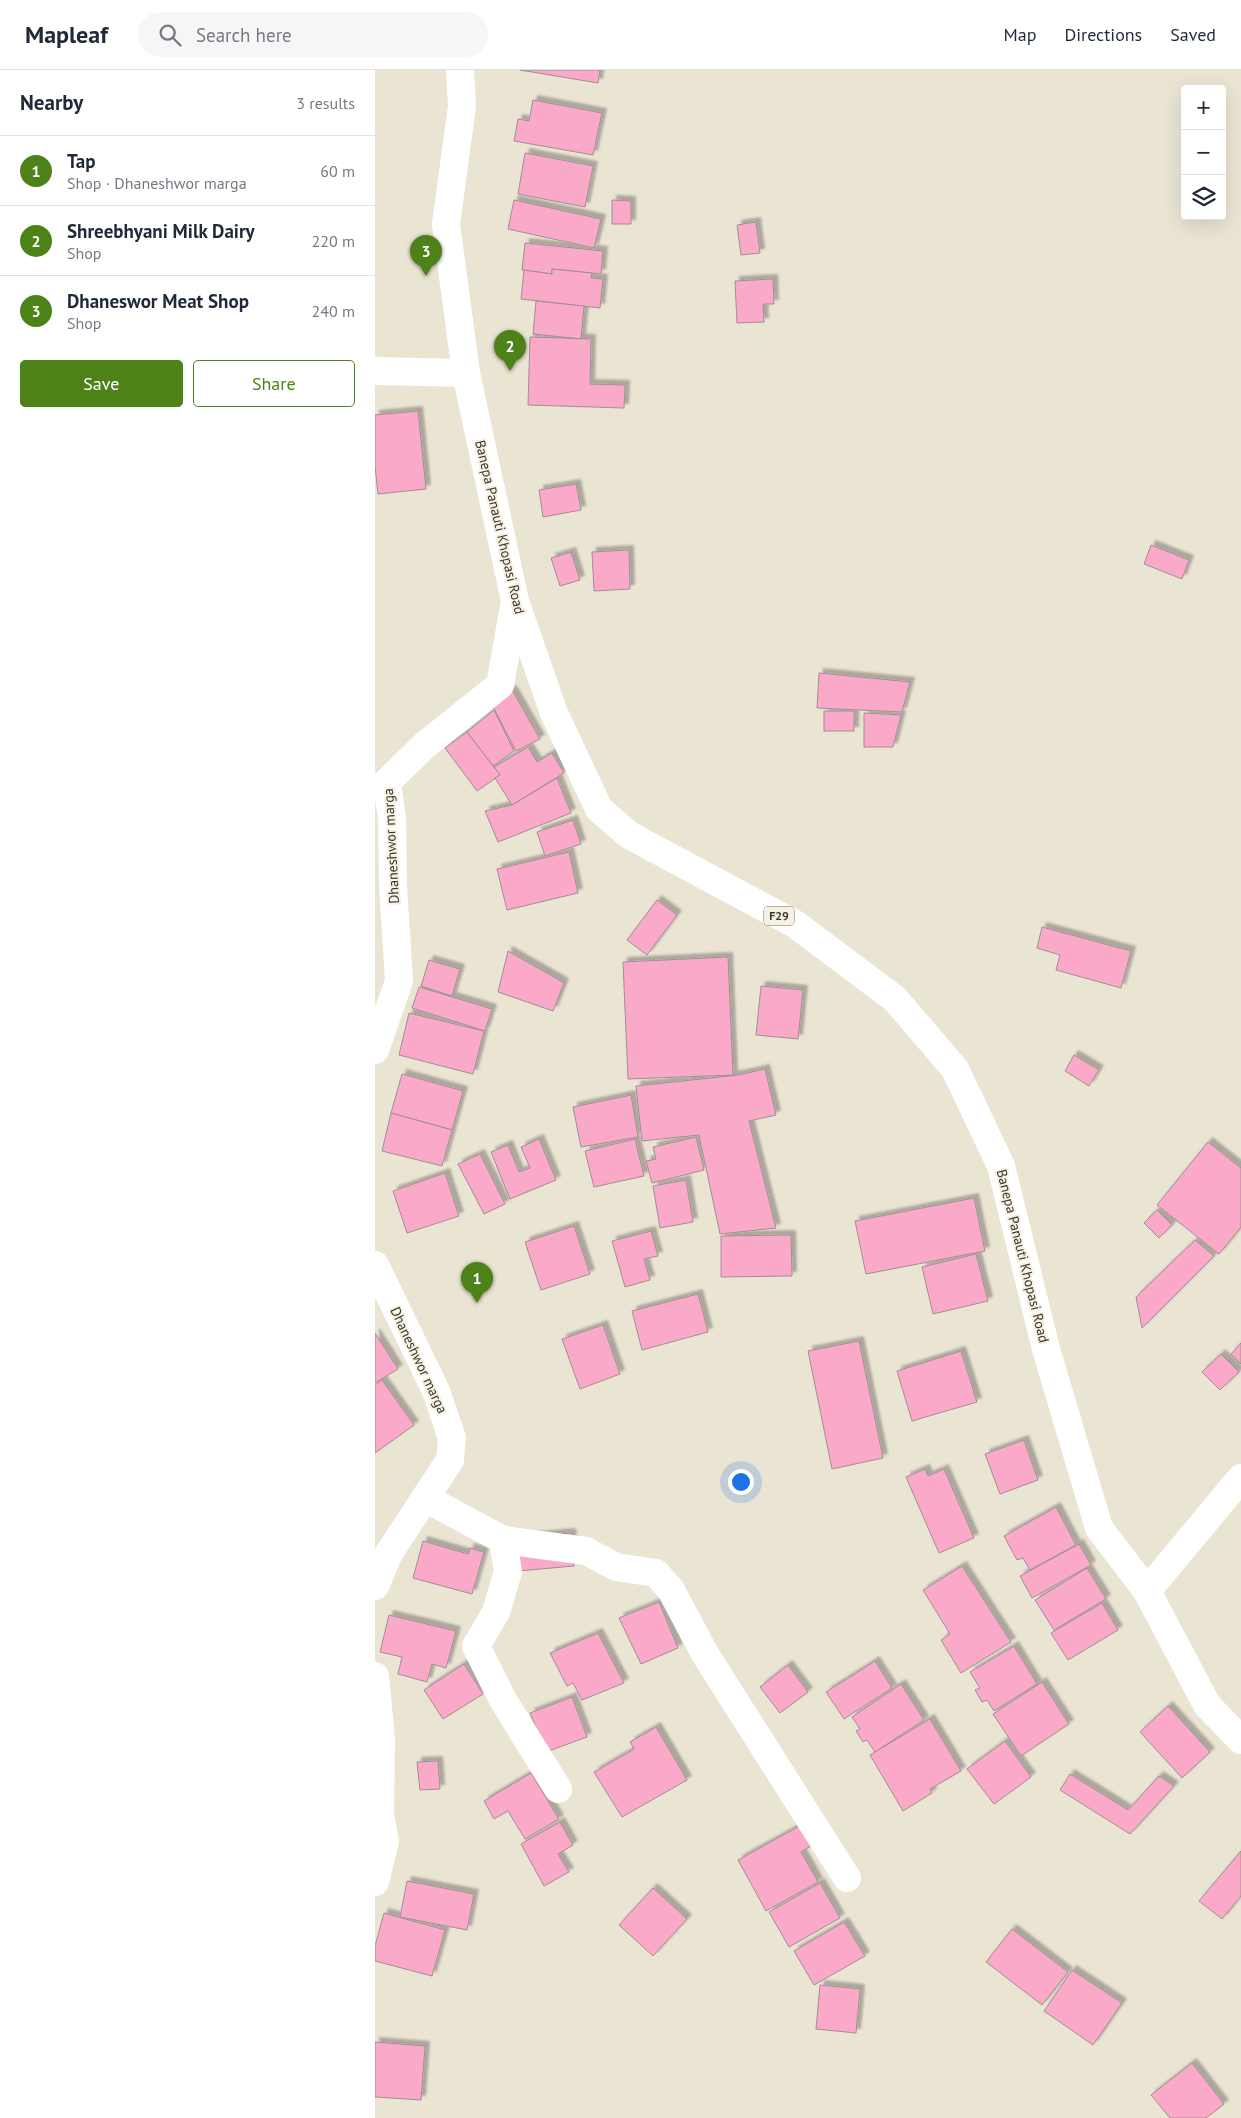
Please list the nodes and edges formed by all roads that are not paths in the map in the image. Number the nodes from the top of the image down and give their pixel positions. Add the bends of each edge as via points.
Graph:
1 (460, 70) edge
2 (375, 370) edge
3 (467, 373) junction
4 (515, 601) junction
5 (375, 1050) edge
6 (375, 1265) edge
7 (1241, 1478) edge
8 (425, 1498) junction
9 (503, 1540) junction
10 (375, 1586) edge
11 (1147, 1592) junction
12 (375, 1676) edge
13 (1241, 1740) edge
14 (558, 1789) dead end
15 (847, 1878) dead end
16 (375, 1882) edge

1 - 3 street, Banepa Panauti Khopasi Road / F29 via 462,106 446,224
2 - 3 street
3 - 4 street, Banepa Panauti Khopasi Road / F29
4 - 5 street, Dhaneshwor marga via 500,685 425,746 387,782 392,819 399,981
4 - 11 street, Banepa Panauti Khopasi Road / F29 via 554,713 599,809 629,835 795,924 895,998 955,1069 1001,1166 1046,1348 1099,1528
6 - 8 street, Dhaneshwor marga via 436,1391 452,1438 450,1460
7 - 11 street
8 - 9 street
8 - 10 street, Dhaneshwor marga via 389,1553
9 - 14 street via 508,1572 496,1612 476,1646 503,1700
9 - 15 street via 586,1551 616,1567 656,1573 671,1590 705,1654
11 - 13 street, Banepa Panauti Khopasi Road / F29 via 1207,1705
12 - 16 street via 381,1739 380,1814 385,1841

